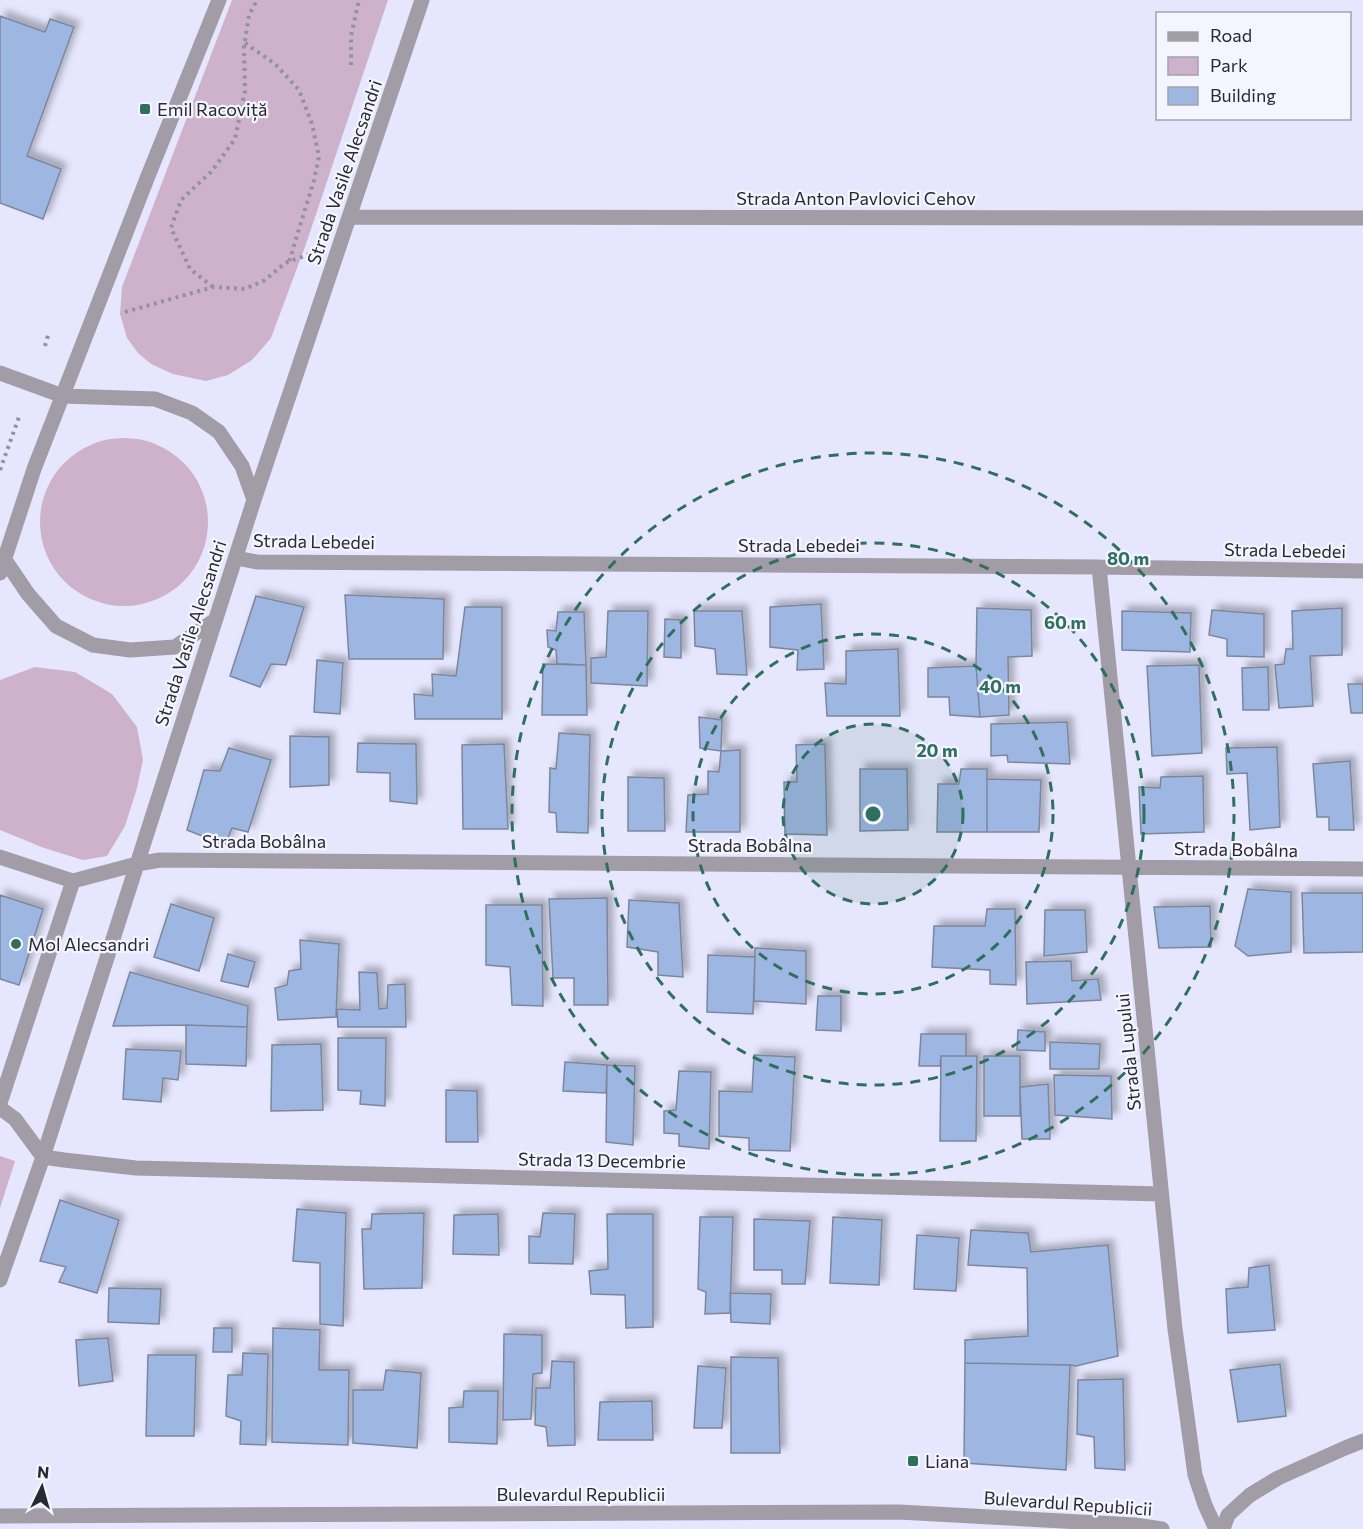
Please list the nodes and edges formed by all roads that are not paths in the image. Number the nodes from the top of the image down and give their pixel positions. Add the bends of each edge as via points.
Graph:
1 (219, 0) edge
2 (423, 0) edge
3 (349, 217) junction
4 (1363, 218) edge
5 (0, 373) edge
6 (63, 396) junction
7 (254, 500) junction
8 (236, 558) junction
9 (2, 567) edge
10 (1099, 567) junction
11 (1363, 571) edge
12 (214, 621) junction
13 (0, 857) edge
14 (137, 864) junction
15 (1129, 867) junction
16 (1363, 869) edge
17 (73, 881) junction
18 (0, 1102) edge
19 (0, 1108) edge
20 (43, 1156) junction
21 (1161, 1194) junction
22 (0, 1280) edge
23 (1363, 1441) edge
24 (0, 1516) edge
25 (1162, 1529) edge
26 (1216, 1529) edge
27 (1223, 1529) edge

1 - 6 street
2 - 3 street, Strada Vasile Alecsandri
3 - 4 street, Strada Anton Pavlovici Cehov
3 - 7 street, Strada Vasile Alecsandri
5 - 6 street
6 - 7 street via 155,399 192,413 219,432 242,466
6 - 9 street
7 - 8 street, Strada Vasile Alecsandri
8 - 10 street, Strada Lebedei via 268,562
8 - 12 street, Strada Vasile Alecsandri
9 - 12 street via 56,626 93,645 130,650 175,646
10 - 11 street, Strada Lebedei
10 - 15 street, Strada Lupului
12 - 14 street, Strada Vasile Alecsandri
13 - 17 street
14 - 15 street, Strada Bobâlna via 160,860
14 - 17 street, Strada Bobâlna
14 - 20 street, Strada Vasile Alecsandri
15 - 16 street, Strada Bobâlna
15 - 21 street, Strada Lupului
17 - 18 street
19 - 20 street via 15,1119
20 - 21 street, Strada 13 Decembrie via 136,1168
20 - 22 street, Strada Vasile Alecsandri
21 - 26 street, Strada Lupului via 1195,1475
23 - 27 street via 1278,1478 1250,1495 1228,1515
24 - 25 street, Bulevardul Republicii via 899,1512

